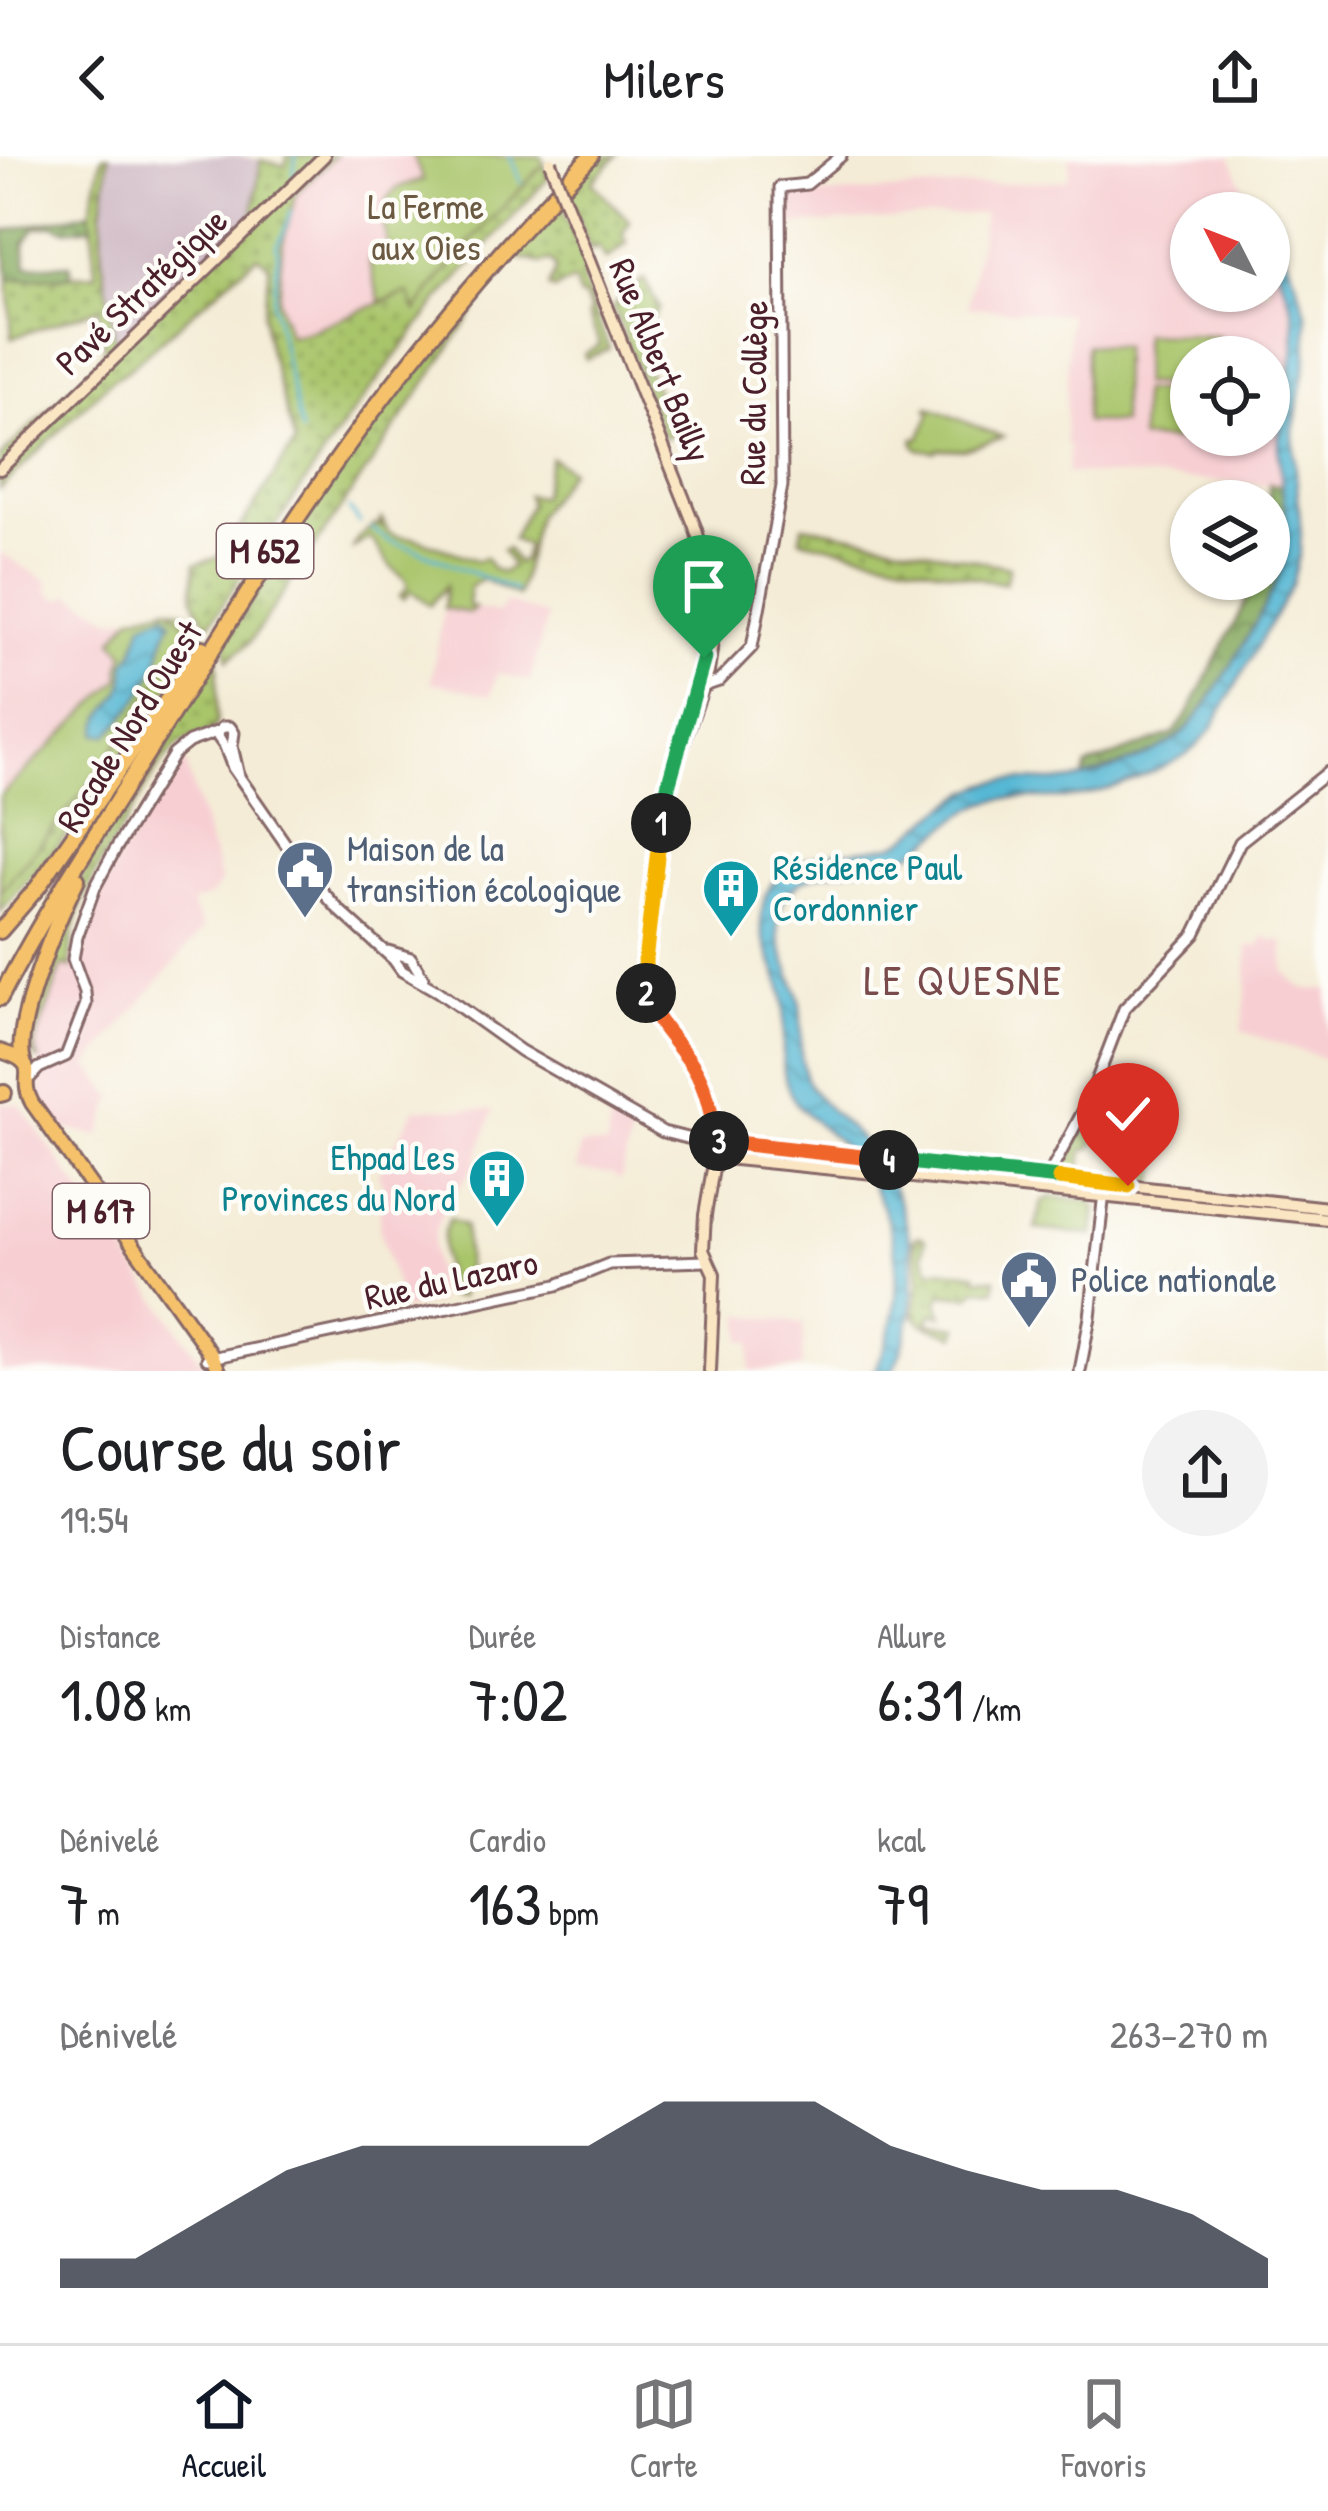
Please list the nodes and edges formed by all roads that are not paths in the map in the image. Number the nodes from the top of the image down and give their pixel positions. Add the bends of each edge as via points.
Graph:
1 (324, 156) edge
2 (578, 156) edge
3 (590, 156) edge
4 (842, 156) edge
5 (549, 159) edge
6 (0, 470) edge
7 (710, 589) junction
8 (206, 644) junction
9 (711, 654) junction
10 (735, 665) junction
11 (700, 683) junction
12 (1328, 772) edge
13 (112, 808) junction
14 (0, 926) edge
15 (0, 982) edge
16 (0, 998) edge
17 (9, 1056) edge
18 (50, 1063) junction
19 (28, 1081) junction
20 (3, 1093) edge
21 (715, 1147) junction
22 (1048, 1177) junction
23 (1100, 1183) junction
24 (1041, 1190) junction
25 (1103, 1197) junction
26 (1328, 1208) edge
27 (1328, 1219) edge
28 (133, 1250) junction
29 (707, 1261) junction
30 (213, 1365) edge
31 (710, 1371) edge
32 (1080, 1371) edge

1 - 6 main road, Pavé Stratégique
2 - 8 highway, Rocade Nord Ouest / M 652 via 388,377
3 - 13 highway, Rocade Nord Ouest / M 652 via 362,425
4 - 10 street, Rue du Collège via 807,184 780,188 783,482 757,633
5 - 7 main road, Rue Albert Bailly, bridge via 695,527
7 - 9 main road, Rue Albert Bailly
7 - 11 main road, Rue Albert Bailly
8 - 14 highway via 38,887
8 - 15 highway, Rocade Nord Ouest / M 652
9 - 10 street via 718,665
9 - 11 main road, Rue Albert Bailly
10 - 11 street via 719,681
11 - 21 main road, Rue Albert Bailly via 663,813 644,986 654,1016 699,1076
12 - 22 street via 1240,842 1195,934 1124,1009
13 - 16 highway, Rocade Nord Ouest / M 652
13 - 17 highway
17 - 18 street
17 - 19 main road via 28,1069
18 - 19 street
18 - 21 street via 68,1054 84,1011 73,952 118,845 181,747 224,739 239,776 303,869 373,942 516,1048 663,1132
19 - 20 main road
19 - 28 main road, M 617 via 32,1102
20 - 28 main road, M 617 via 26,1106
21 - 22 main road
21 - 24 main road
21 - 29 main road
22 - 23 main road
22 - 24 street
23 - 25 street
23 - 26 main road
24 - 25 main road
25 - 27 main road
25 - 32 street
28 - 30 main road, M 617
29 - 30 street, Rue du Lazaro via 611,1264 553,1286
29 - 31 main road via 714,1279

